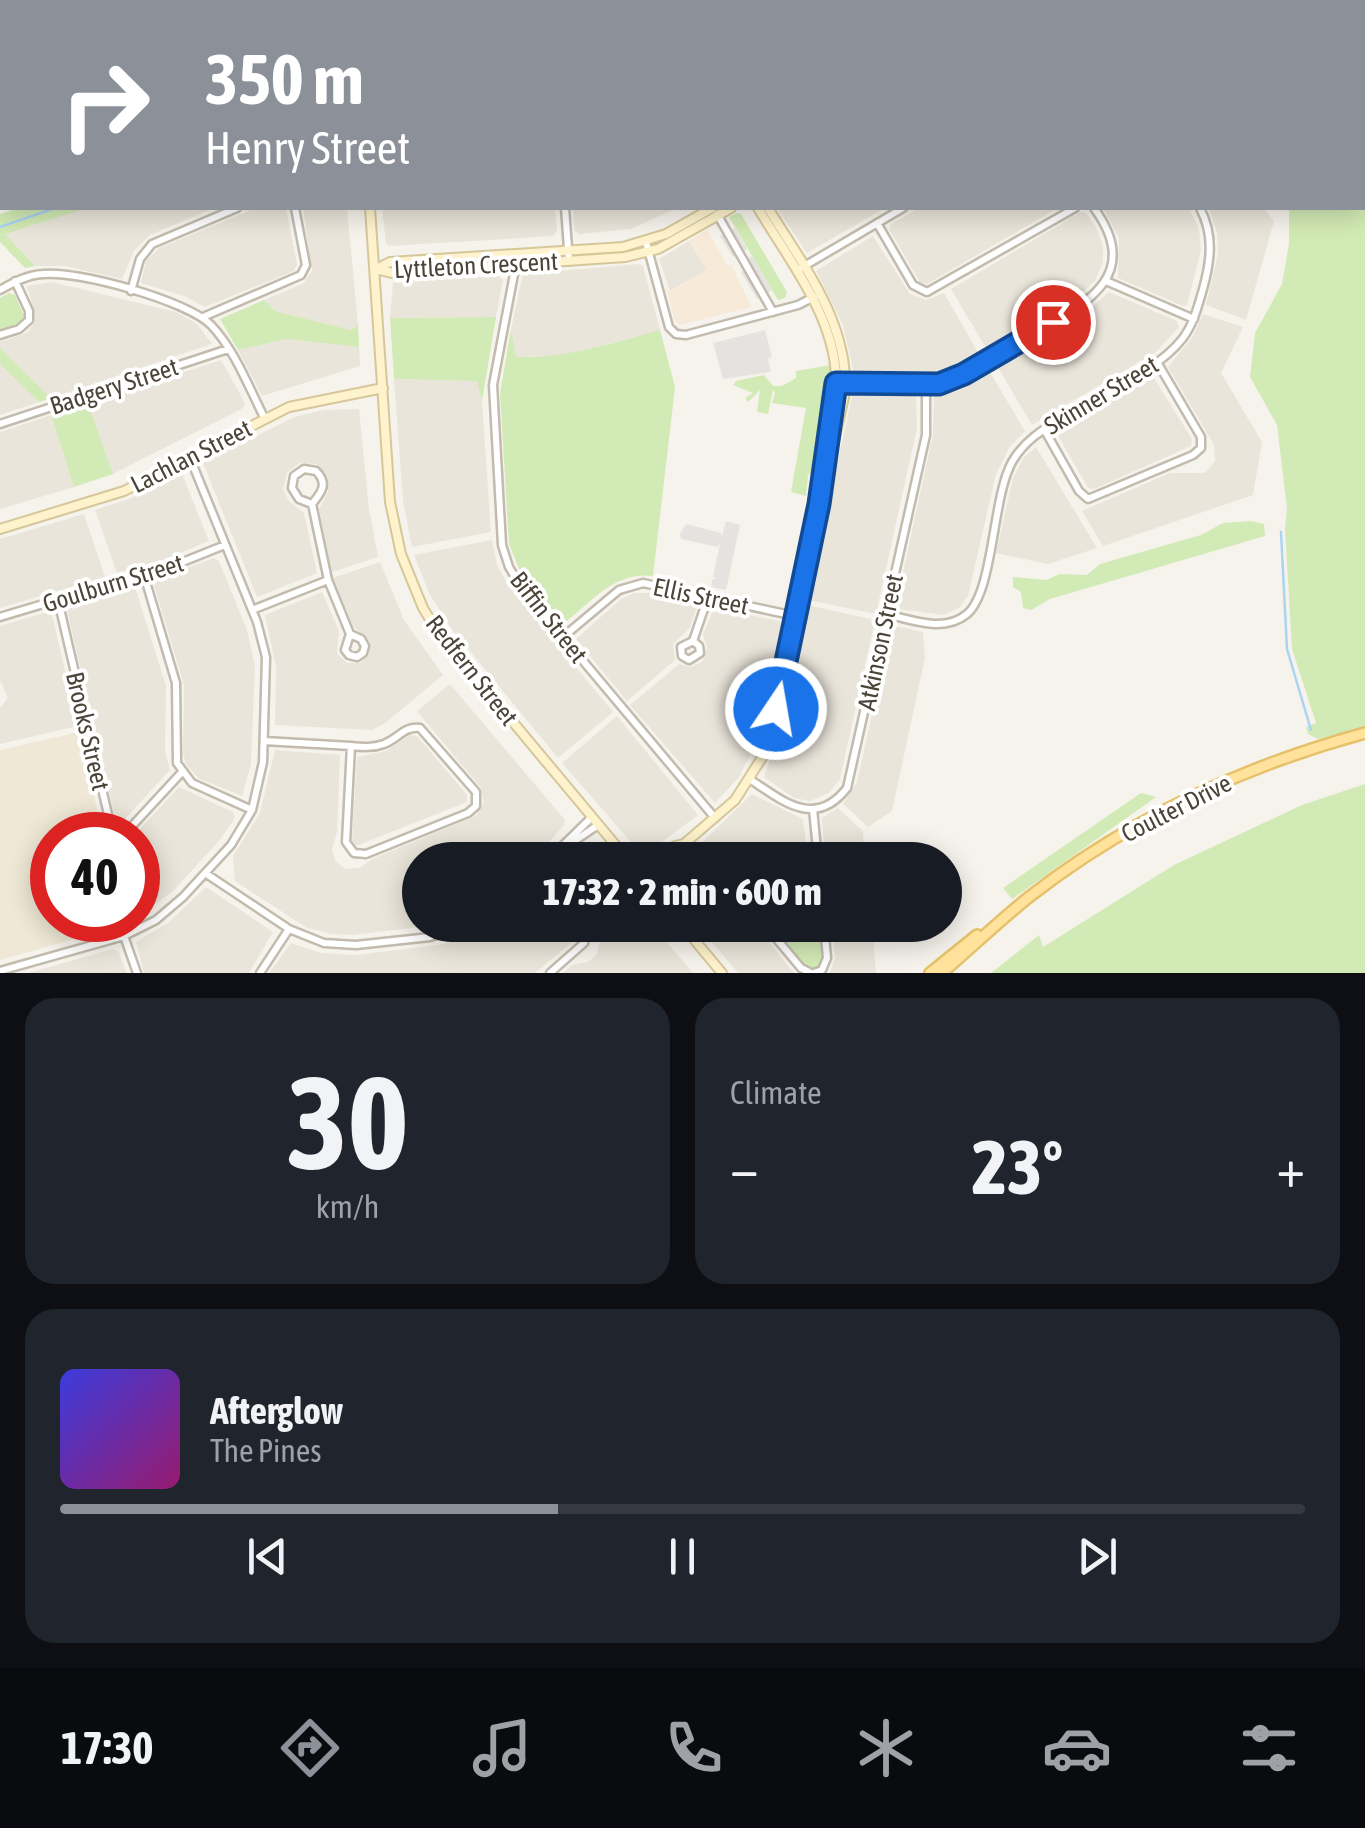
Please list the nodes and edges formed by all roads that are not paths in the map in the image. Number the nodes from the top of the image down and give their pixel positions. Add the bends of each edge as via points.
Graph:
1 (231, 210) edge
2 (295, 210) edge
3 (370, 210) edge
4 (565, 210) edge
5 (714, 210) edge
6 (759, 210) edge
7 (769, 210) edge
8 (901, 210) edge
9 (1071, 210) edge
10 (1095, 210) edge
11 (1201, 210) edge
12 (878, 223) junction
13 (647, 247) junction
14 (568, 256) junction
15 (513, 260) junction
16 (376, 269) junction
17 (799, 269) junction
18 (1106, 281) junction
19 (15, 282) junction
20 (0, 290) edge
21 (131, 291) junction
22 (816, 296) junction
23 (773, 312) junction
24 (203, 317) junction
25 (1194, 319) junction
26 (0, 335) edge
27 (228, 348) junction
28 (1157, 362) junction
29 (841, 383) junction
30 (926, 386) junction
31 (383, 388) junction
32 (265, 418) junction
33 (0, 424) edge
34 (1044, 429) junction
35 (190, 458) junction
36 (312, 504) junction
37 (0, 528) edge
38 (225, 545) junction
39 (144, 574) junction
40 (328, 580) junction
41 (708, 596) junction
42 (58, 600) junction
43 (252, 610) junction
44 (886, 614) junction
45 (796, 616) junction
46 (0, 618) edge
47 (350, 634) dead end
48 (563, 637) junction
49 (693, 641) dead end
50 (1365, 733) edge
51 (264, 741) junction
52 (351, 746) junction
53 (182, 772) junction
54 (750, 780) junction
55 (813, 809) junction
56 (252, 810) junction
57 (715, 818) junction
58 (595, 821) junction
59 (570, 842) edge
60 (613, 842) edge
61 (686, 842) edge
62 (816, 842) edge
63 (205, 873) junction
64 (160, 915) edge
65 (1004, 917) junction
66 (290, 929) junction
67 (402, 939) edge
68 (103, 942) edge
69 (126, 942) edge
70 (584, 942) edge
71 (696, 942) edge
72 (779, 942) edge
73 (825, 942) edge
74 (0, 971) edge
75 (137, 973) edge
76 (260, 973) edge
77 (550, 973) edge
78 (722, 973) edge
79 (813, 973) edge
80 (930, 973) edge
81 (942, 973) edge

1 - 21 street via 152,244 140,258
2 - 24 street via 306,264 302,276
3 - 16 street, Redfern Street
4 - 14 street
5 - 13 street, Lyttleton Crescent
5 - 23 street
6 - 17 street
7 - 17 street
8 - 12 street
9 - 12 street via 927,292 915,288
10 - 18 street via 1112,240
11 - 25 street, Skinner Street via 1210,256
12 - 17 street
13 - 14 street, Lyttleton Crescent
13 - 23 street via 676,334
14 - 15 street, Lyttleton Crescent
15 - 16 street, Lyttleton Crescent via 390,262
15 - 48 street, Biffin Street via 492,400 504,552 516,581
16 - 31 street, Redfern Street
17 - 22 street
18 - 25 street
18 - 30 street via 1085,303 964,374
19 - 20 street
19 - 21 street via 61,274
19 - 26 street via 29,320
21 - 24 street
22 - 23 street
22 - 29 street
24 - 27 street
25 - 28 street, Skinner Street
27 - 32 street
27 - 33 street, Badgery Street
28 - 34 street, Skinner Street
28 - 34 street via 1201,436 1193,455 1088,499
29 - 30 street
29 - 45 street
30 - 44 street, Atkinson Street via 926,434
31 - 32 street, Lachlan Street via 297,404
31 - 58 street, Redfern Street via 395,532 423,608
32 - 35 street, Lachlan Street
34 - 44 street, Skinner Street via 1021,448 1007,472 973,607 938,624
35 - 37 street, Lachlan Street via 124,491
35 - 38 street
36 - 36 street via 292,488 304,470 323,480
36 - 40 street
38 - 39 street, Goulburn Street
38 - 43 street
39 - 42 street, Goulburn Street
39 - 53 street via 176,683 175,752
40 - 43 street
40 - 47 street
41 - 45 street, Ellis Street
41 - 48 street, Ellis Street via 633,584
41 - 49 street
42 - 46 street, Goulburn Street
42 - 53 street, Brooks Street via 110,823 120,830 134,825
43 - 51 street via 266,657
44 - 55 street, Atkinson Street via 850,780 837,799
45 - 54 street via 768,740
48 - 57 street, Biffin Street
50 - 65 main road, Coulter Drive via 1181,802 1122,834
51 - 52 street
51 - 56 street
52 - 52 street via 374,746 420,728 476,792 476,806 366,854 354,853 346,842
53 - 56 street via 202,789
54 - 55 street via 789,805
54 - 57 street
55 - 62 street
56 - 63 street
57 - 61 street
58 - 59 street
58 - 60 street, Redfern Street
63 - 64 street
63 - 66 street
65 - 80 main road, Coulter Drive
65 - 81 main road, Coulter Drive
66 - 67 street via 340,945
66 - 76 street
68 - 74 street
69 - 75 street
70 - 77 street
71 - 78 street
72 - 79 street via 800,968
73 - 79 street via 826,962

